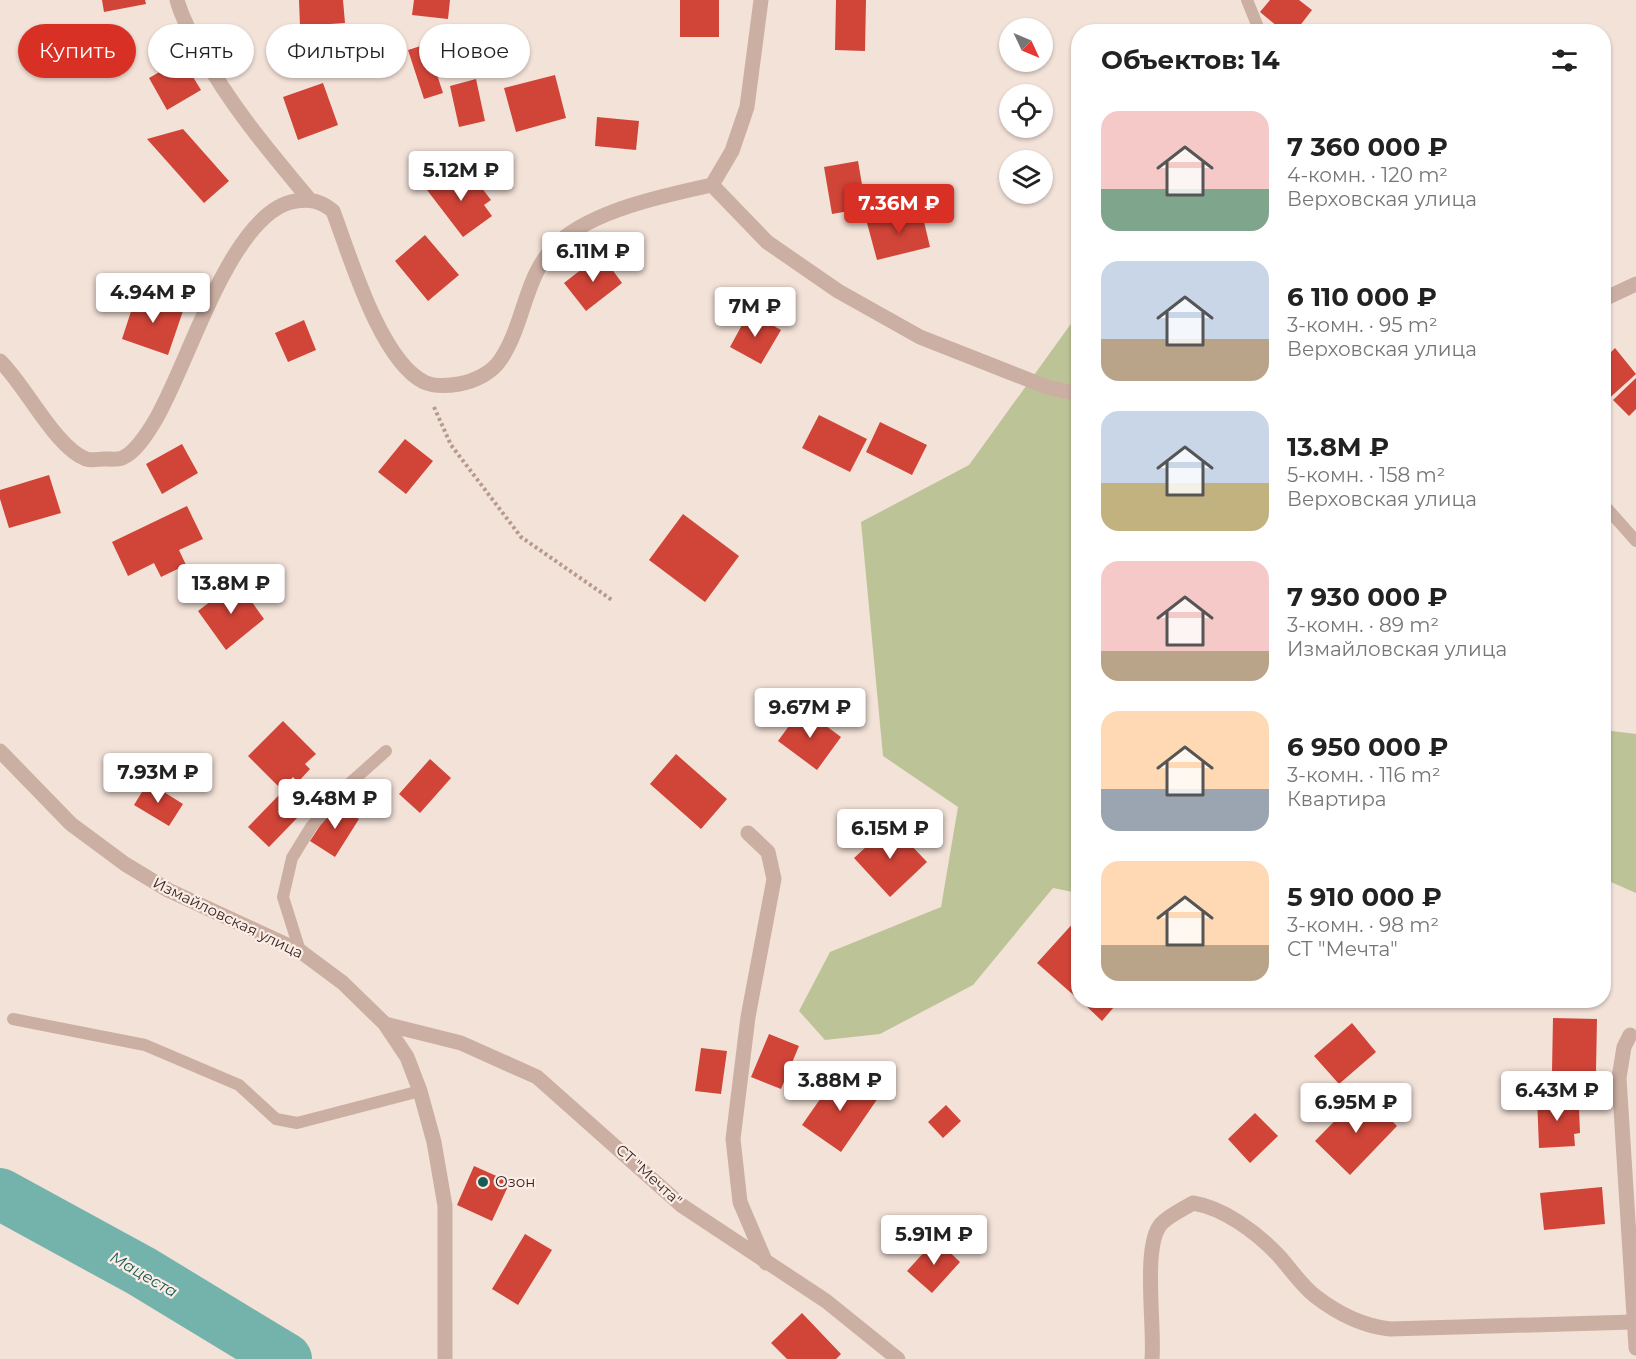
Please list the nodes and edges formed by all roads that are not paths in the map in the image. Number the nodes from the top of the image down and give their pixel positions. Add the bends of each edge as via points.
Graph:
1 (177, 0) edge
2 (761, 0) edge
3 (1247, 0) edge
4 (1257, 24) edge
5 (712, 185) junction
6 (309, 199) junction
7 (1636, 284) edge
8 (1611, 296) edge
9 (0, 361) edge
10 (1071, 392) edge
11 (1611, 513) edge
12 (1636, 541) edge
13 (0, 751) edge
14 (386, 751) dead end
15 (748, 833) dead end
16 (300, 951) junction
17 (13, 1019) dead end
18 (385, 1024) junction
19 (1633, 1035) edge
20 (420, 1091) junction
21 (766, 1263) junction
22 (1634, 1322) junction
23 (1636, 1348) edge
24 (445, 1359) edge
25 (898, 1359) edge
26 (1152, 1359) edge

1 - 6 street via 216,80 244,121
2 - 5 street via 747,107 732,152
3 - 4 lane
5 - 6 street via 651,199 599,219 561,240 541,261 501,360 476,381 446,387 423,382 395,355 364,298 333,211
5 - 10 street via 767,242 838,291 920,338 1047,387
6 - 9 street via 285,203 267,213 232,256 167,402 142,440 123,458 87,460 62,442 13,373
7 - 8 street
11 - 12 lane
13 - 16 street, Измайловская улица via 71,824 125,864 168,890
14 - 16 lane via 349,784 311,827 292,858 283,897
15 - 21 street via 768,852 774,879 748,1017 733,1139 740,1202
16 - 18 street, Измайловская улица via 343,983
17 - 20 lane via 145,1045 239,1085 276,1119 297,1123
18 - 20 street, Измайловская улица via 407,1057
18 - 21 street, СТ "Мечта" via 461,1043 537,1077 681,1205
19 - 22 street via 1624,1047 1619,1078
20 - 24 street, Измайловская улица via 434,1142 444,1206
21 - 25 street, СТ "Мечта" via 840,1311
22 - 23 street
22 - 26 street via 1389,1329 1364,1326 1314,1296 1276,1253 1244,1226 1210,1206 1193,1203 1161,1224 1150,1252

